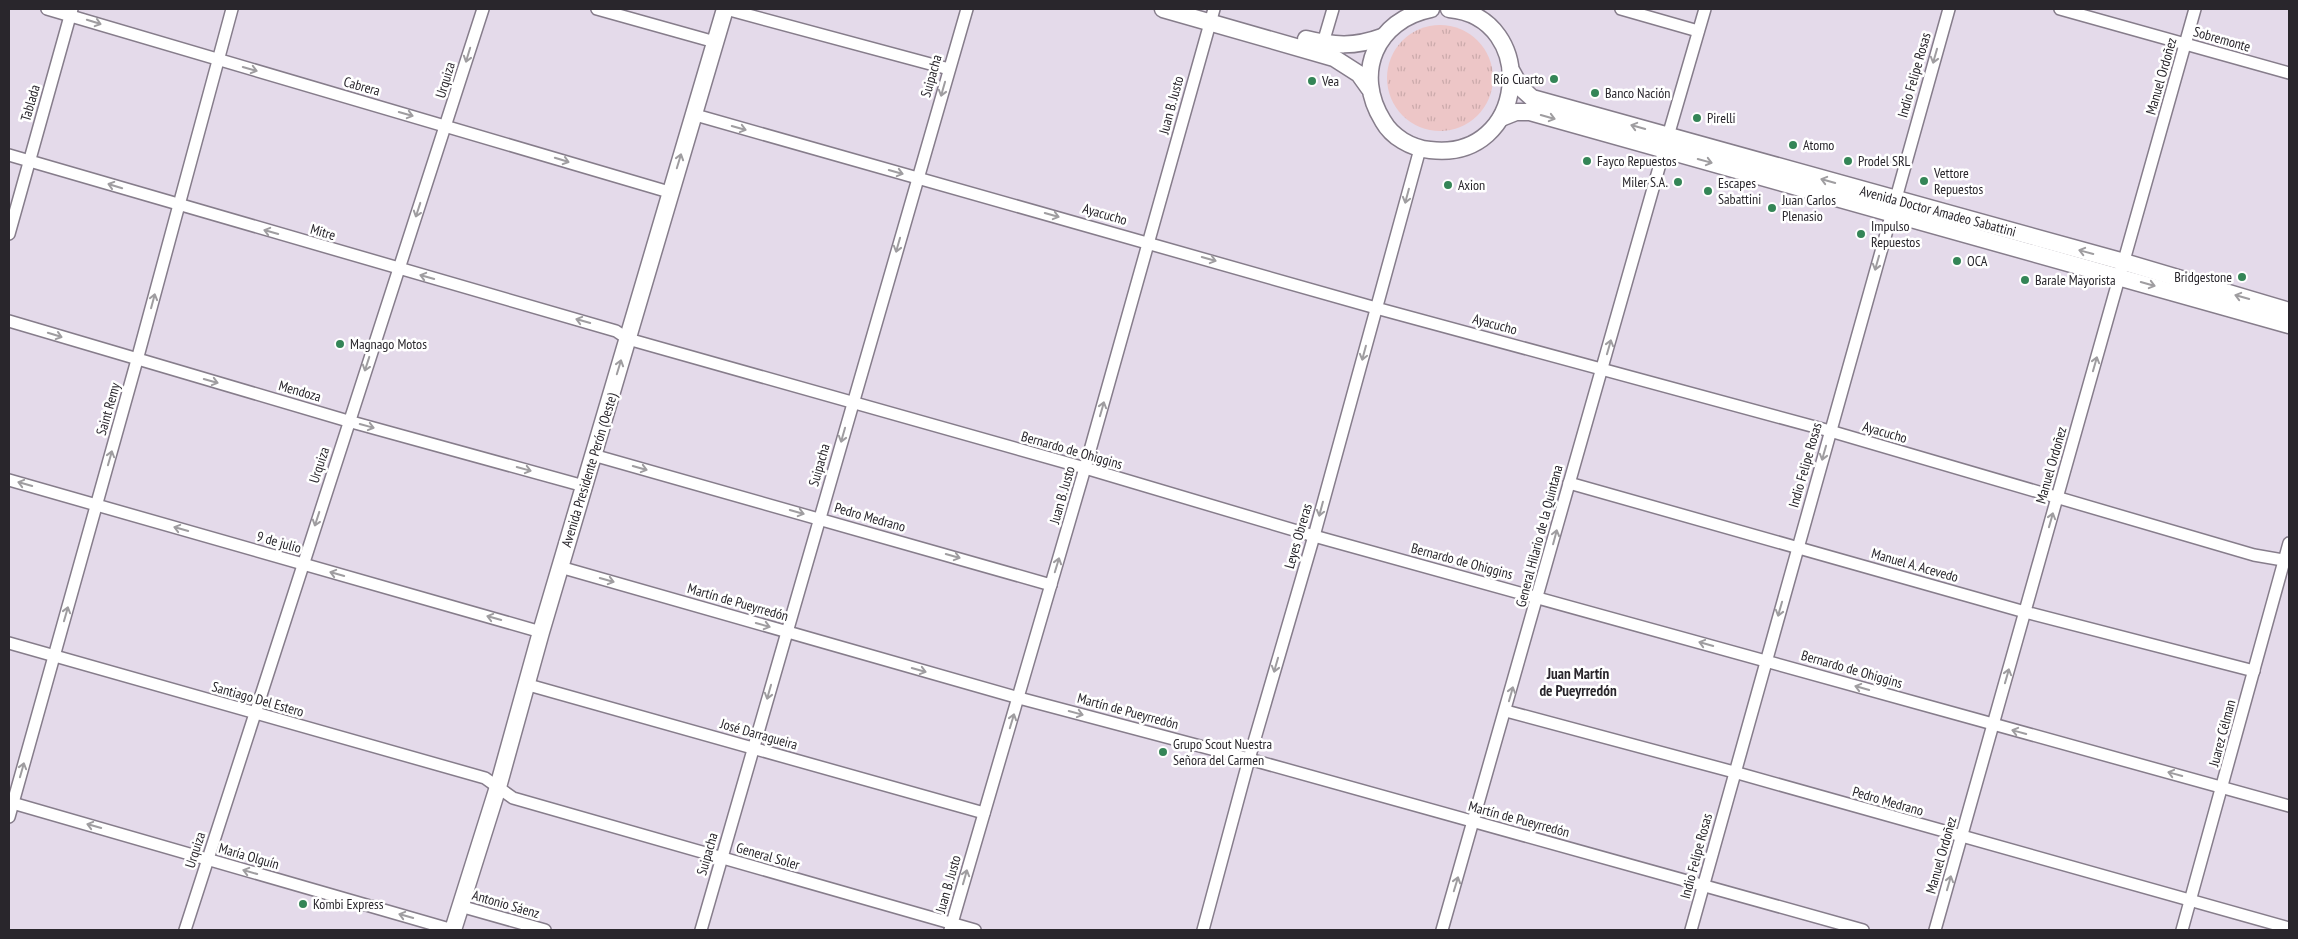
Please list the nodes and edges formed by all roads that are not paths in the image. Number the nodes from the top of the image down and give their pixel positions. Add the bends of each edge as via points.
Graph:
1 (47, 9) edge
2 (232, 9) edge
3 (483, 9) edge
4 (597, 9) edge
5 (725, 9) edge
6 (967, 9) edge
7 (1163, 9) edge
8 (1333, 9) edge
9 (1431, 9) edge
10 (1455, 9) edge
11 (1621, 9) edge
12 (1705, 9) edge
13 (1948, 9) edge
14 (2060, 9) edge
15 (2195, 9) edge
16 (72, 12) edge
17 (1209, 13) edge
18 (1698, 31) junction
19 (1382, 37) junction
20 (715, 42) junction
21 (1323, 43) junction
22 (2185, 44) junction
23 (218, 59) junction
24 (949, 69) junction
25 (1512, 72) junction
26 (2289, 73) edge
27 (1369, 88) junction
28 (692, 114) junction
29 (1501, 118) junction
30 (446, 126) junction
31 (1666, 143) junction
32 (1420, 149) junction
33 (9, 155) edge
34 (30, 161) junction
35 (917, 178) junction
36 (669, 192) junction
37 (178, 206) junction
38 (1893, 206) junction
39 (9, 234) edge
40 (1150, 242) junction
41 (398, 269) junction
42 (2122, 269) junction
43 (1376, 308) junction
44 (2289, 311) edge
45 (9, 321) edge
46 (2289, 324) edge
47 (628, 339) junction
48 (137, 360) junction
49 (1603, 369) junction
50 (852, 404) junction
51 (348, 421) junction
52 (1830, 431) junction
53 (593, 454) junction
54 (1085, 468) junction
55 (9, 480) edge
56 (1569, 483) junction
57 (584, 486) junction
58 (2058, 497) junction
59 (97, 505) junction
60 (819, 518) junction
61 (1314, 536) junction
62 (2289, 543) edge
63 (1797, 547) junction
64 (2287, 561) edge
65 (302, 564) junction
66 (560, 567) junction
67 (1051, 584) junction
68 (1538, 597) junction
69 (2025, 612) junction
70 (786, 631) junction
71 (540, 632) junction
72 (9, 643) edge
73 (54, 656) junction
74 (1766, 660) junction
75 (2254, 671) junction
76 (526, 684) junction
77 (1019, 698) junction
78 (1506, 711) junction
79 (254, 713) junction
80 (1993, 725) junction
81 (753, 747) junction
82 (1249, 759) junction
83 (1734, 772) junction
84 (498, 787) junction
85 (2222, 787) junction
86 (11, 802) edge
87 (2289, 806) edge
88 (984, 813) junction
89 (9, 817) edge
90 (1474, 823) junction
91 (1962, 838) junction
92 (722, 858) junction
93 (208, 860) junction
94 (1704, 886) junction
95 (2190, 900) junction
96 (460, 906) junction
97 (951, 927) edge
98 (2289, 928) edge
99 (185, 930) edge
100 (453, 930) edge
101 (544, 930) edge
102 (701, 930) edge
103 (975, 930) edge
104 (1203, 930) edge
105 (1442, 930) edge
106 (1691, 930) edge
107 (1863, 930) edge
108 (1936, 930) edge
109 (2182, 930) edge

1 - 16 street, Cabrera
2 - 23 street, Saint Remy
3 -> 30 street, Urquiza
4 - 20 street
5 - 20 main road, Avenida Presidente Perón (Oeste)
5 - 24 street
6 - 24 street, Suipacha
7 - 17 main road
8 - 21 street
9 - 19 main road via 1416,12 1397,22
10 - 25 main road via 1478,18 1494,32 1506,51
11 - 18 street
12 - 18 street, General Hilario de la Quintana
13 -> 38 street, Indio Felipe Rosas
14 - 22 street, Sobremonte
15 - 22 street, Manuel Ordoñez
16 -> 23 street, Cabrera
16 - 34 street, Tablada
17 - 21 main road
17 - 27 main road via 1334,58 1358,74
17 - 40 street, Juan B. Justo
18 - 31 street, General Hilario de la Quintana
19 - 21 main road via 1354,46
19 - 27 main road via 1369,70
20 - 28 main road, Avenida Presidente Perón (Oeste)
22 - 26 street, Sobremonte
22 - 42 street, Manuel Ordoñez
23 -> 30 street, Cabrera
23 - 37 street, Saint Remy
24 -> 35 street, Suipacha
25 - 29 main road via 1510,96
31 -> 25 main road, Avenida Doctor Amadeo Sabattini via 1532,98 1521,88
27 - 32 main road via 1374,108 1386,126 1401,140
28 -> 35 street, Ayacucho
36 -> 28 main road, Avenida Presidente Perón (Oeste)
29 -> 31 main road, Avenida Doctor Amadeo Sabattini via 1516,112 1530,112
29 - 32 main road via 1486,135 1466,147 1443,152
30 -> 36 street, Cabrera
30 -> 41 street, Urquiza
31 - 38 main road, Avenida Doctor Amadeo Sabattini
49 -> 31 street, General Hilario de la Quintana
32 -> 43 street, Leyes Obreras
33 - 34 street, Mitre
37 -> 34 street, Mitre
34 - 39 street, Tablada
35 -> 40 street, Ayacucho
35 -> 50 street, Suipacha
36 - 47 main road, Avenida Presidente Perón (Oeste)
41 -> 37 street, Mitre
48 -> 37 street, Saint Remy
38 - 42 main road, Avenida Doctor Amadeo Sabattini
38 -> 52 street, Indio Felipe Rosas
40 -> 43 street, Ayacucho
54 -> 40 street, Juan B. Justo
47 -> 41 street, Mitre via 616,331
41 -> 51 street, Urquiza
44 -> 42 main road, Avenida Doctor Amadeo Sabattini
42 -> 46 main road, Avenida Doctor Amadeo Sabattini
58 -> 42 street, Manuel Ordoñez
43 - 49 street, Ayacucho
43 -> 61 street, Leyes Obreras
45 -> 48 street, Mendoza
47 - 50 street, Bernardo de Ohiggins
53 -> 47 main road, Avenida Presidente Perón (Oeste)
48 -> 51 street, Mendoza
59 -> 48 street, Saint Remy
49 - 52 street, Ayacucho
49 - 56 street, General Hilario de la Quintana
50 - 54 street, Bernardo de Ohiggins
50 -> 60 street, Suipacha
51 -> 57 street, Mendoza
51 -> 65 street, Urquiza
52 - 58 street, Ayacucho
52 -> 63 street, Indio Felipe Rosas
53 - 57 main road, Avenida Presidente Perón (Oeste)
53 -> 60 street, Pedro Medrano
54 - 61 street, Bernardo de Ohiggins
67 -> 54 street, Juan B. Justo
59 -> 55 street, 9 de julio
56 - 63 street, Manuel A. Acevedo
68 -> 56 street, General Hilario de la Quintana
57 - 66 main road, Avenida Presidente Perón (Oeste)
58 - 64 street, Ayacucho via 2254,555
69 -> 58 street, Manuel Ordoñez
65 -> 59 street, 9 de julio
73 -> 59 street, Saint Remy
60 -> 67 street, Pedro Medrano
60 - 70 street, Suipacha
61 - 68 street, Bernardo de Ohiggins
61 -> 82 street, Leyes Obreras
62 - 64 street, Juarez Célman
63 - 69 street, Manuel A. Acevedo
63 -> 74 street, Indio Felipe Rosas
64 - 75 street, Juarez Célman
71 -> 65 street, 9 de julio
65 - 79 street, Urquiza
66 -> 70 street, Martín de Pueyrredón
66 - 71 main road, Avenida Presidente Perón (Oeste)
67 - 77 street, Juan B. Justo
74 -> 68 street, Bernardo de Ohiggins
78 -> 68 street, General Hilario de la Quintana
69 - 75 street, Manuel A. Acevedo
80 -> 69 street, Manuel Ordoñez
70 -> 77 street, Martín de Pueyrredón
70 -> 81 street, Suipacha
71 - 76 main road, Avenida Presidente Perón (Oeste)
72 - 73 street, Santiago Del Estero
73 - 79 street, Santiago Del Estero
86 -> 73 street, Saint Remy
80 -> 74 street, Bernardo de Ohiggins
74 - 83 street, Indio Felipe Rosas
75 - 85 street, Juarez Célman
76 - 81 street, José Darragueira
76 - 84 main road, Avenida Presidente Perón (Oeste)
77 -> 82 street, Martín de Pueyrredón
88 -> 77 street, Juan B. Justo
78 - 83 street, Pedro Medrano
78 - 90 street, General Hilario de la Quintana
79 - 84 street, Santiago Del Estero via 484,778
79 - 93 street, Urquiza
85 -> 80 street, Bernardo de Ohiggins
80 - 91 street, Manuel Ordoñez
81 - 88 street, José Darragueira
81 - 92 street, Suipacha
82 - 90 street, Martín de Pueyrredón
82 - 104 street, Leyes Obreras
83 - 91 street, Pedro Medrano
83 - 94 street, Indio Felipe Rosas
84 - 92 street, General Soler via 513,798
84 - 96 main road, Avenida Presidente Perón (Oeste)
85 - 87 street, Bernardo de Ohiggins
85 - 95 street, Juarez Célman
86 - 89 street, Saint Remy
93 -> 86 street, María Olguín
97 -> 88 street, Juan B. Justo
90 - 94 street, Martín de Pueyrredón
105 -> 90 street, General Hilario de la Quintana
91 - 95 street, Pedro Medrano
108 -> 91 street, Manuel Ordoñez
92 - 97 street, General Soler
92 - 102 street, Suipacha
93 - 99 street, Urquiza
100 -> 93 street, María Olguín
94 - 106 street, Indio Felipe Rosas
94 - 107 street, Martín de Pueyrredón
95 - 98 street, Pedro Medrano
95 - 109 street, Juarez Célman
96 - 100 main road, Avenida Presidente Perón (Oeste)
96 - 101 street, Antonio Sáenz
97 - 103 street, General Soler

